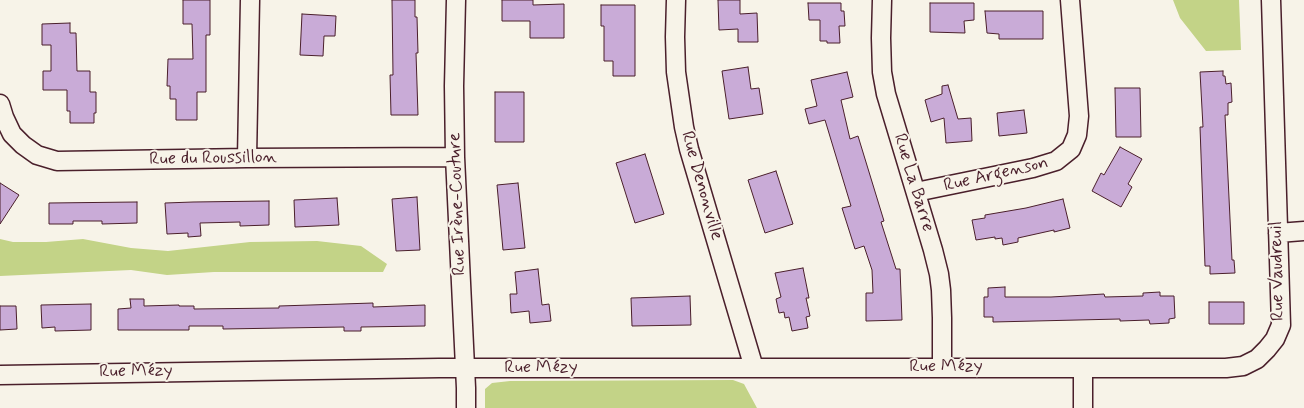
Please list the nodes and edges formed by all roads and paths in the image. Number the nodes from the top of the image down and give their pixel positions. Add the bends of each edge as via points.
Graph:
1 (250, 0) edge
2 (456, 0) edge
3 (676, 0) edge
4 (882, 0) edge
5 (1070, 0) edge
6 (1271, 0) edge
7 (0, 104) edge
8 (455, 157) junction
9 (247, 158) junction
10 (916, 192) junction
11 (1304, 232) edge
12 (1278, 233) junction
13 (942, 367) junction
14 (465, 368) junction
15 (754, 368) junction
16 (1083, 368) junction
17 (0, 375) edge
18 (466, 408) edge
19 (1083, 408) edge

1 - 9 street
2 - 8 street, Rue Irène-Couture
3 - 15 street, Rue Denonville via 676,72 684,127
4 - 10 street, Rue La Barre via 883,79
5 - 10 street, Rue Argenson via 1079,116 1077,135 1071,149 1056,161 1033,168
6 - 12 street, Rue Vaudreuil
7 - 9 street, Rue du Roussillon via 12,134 23,145 37,155 57,161
8 - 9 street, Rue du Roussillon
8 - 14 street, Rue Irène-Couture
10 - 13 street, Rue La Barre via 939,274
11 - 12 street
12 - 16 street, Rue Vaudreuil via 1281,325 1267,350 1256,359 1243,366 1226,368
13 - 15 street, Rue Mézy
13 - 16 street, Rue Mézy
14 - 15 street, Rue Mézy
14 - 17 street, Rue Mézy
14 - 18 street, Rue Irène-Couture
16 - 19 street

